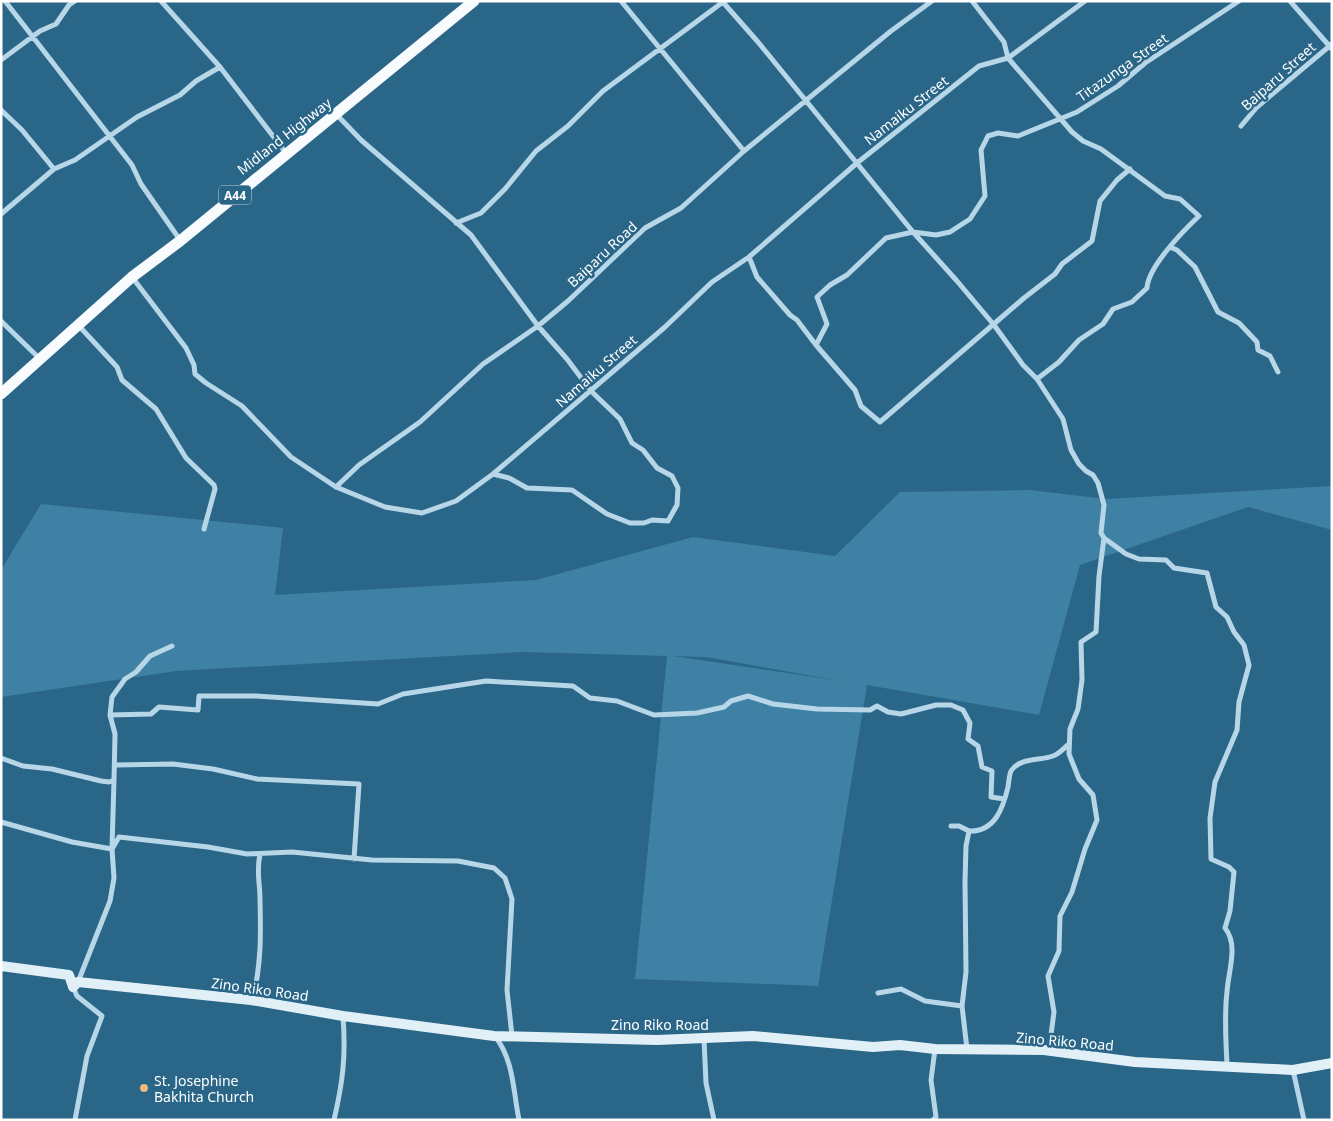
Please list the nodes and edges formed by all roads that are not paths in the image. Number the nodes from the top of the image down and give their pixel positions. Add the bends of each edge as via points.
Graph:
1 (5, 1) edge
2 (75, 1) edge
3 (161, 1) edge
4 (474, 1) edge
5 (621, 1) edge
6 (932, 1) edge
7 (972, 1) edge
8 (1084, 1) edge
9 (1239, 1) edge
10 (1290, 1) edge
11 (723, 2) edge
12 (32, 36) junction
13 (1331, 46) edge
14 (660, 47) junction
15 (1008, 58) junction
16 (1, 60) edge
17 (220, 68) junction
18 (806, 102) junction
19 (1, 110) edge
20 (336, 114) junction
21 (1062, 120) junction
22 (1241, 126) dead end
23 (109, 137) junction
24 (744, 151) junction
25 (286, 152) junction
26 (857, 163) junction
27 (54, 169) junction
28 (1130, 169) junction
29 (1, 214) edge
30 (456, 223) junction
31 (913, 232) junction
32 (180, 241) junction
33 (1170, 247) junction
34 (749, 257) junction
35 (132, 277) junction
36 (1, 321) edge
37 (994, 325) junction
38 (79, 326) junction
39 (538, 326) junction
40 (816, 345) junction
41 (41, 359) junction
42 (1278, 372) dead end
43 (1037, 379) junction
44 (591, 391) junction
45 (1, 394) edge
46 (493, 474) junction
47 (336, 487) junction
48 (204, 529) dead end
49 (1104, 538) junction
50 (172, 646) dead end
51 (110, 715) junction
52 (1069, 744) junction
53 (1, 758) edge
54 (116, 765) junction
55 (114, 780) junction
56 (1004, 799) junction
57 (1, 822) edge
58 (951, 826) dead end
59 (969, 831) junction
60 (112, 849) junction
61 (260, 854) junction
62 (354, 859) junction
63 (1, 966) edge
64 (76, 985) junction
65 (878, 993) dead end
66 (253, 1000) junction
67 (962, 1006) junction
68 (343, 1016) junction
69 (494, 1036) junction
70 (512, 1036) junction
71 (704, 1039) junction
72 (935, 1049) junction
73 (967, 1049) junction
74 (1049, 1051) junction
75 (1332, 1063) edge
76 (1227, 1065) junction
77 (1293, 1070) junction
78 (75, 1120) edge
79 (334, 1120) edge
80 (519, 1120) edge
81 (714, 1120) edge
82 (932, 1120) edge
83 (1304, 1120) edge

1 - 12 street
2 - 12 street via 56,24
3 - 17 street
4 - 20 main road, Midland Highway / A44
5 - 14 street
6 - 18 street, Baiparu Road
7 - 15 street via 1004,42
8 - 15 street, Namaiku Street
9 - 21 street, Titazunga Street via 1145,63 1118,86
10 - 13 street
11 - 14 street
11 - 18 street
12 - 16 street
12 - 23 street
13 - 22 street, Baiparu Street via 1257,107
14 - 24 street
14 - 30 street via 603,91 568,126 536,151 481,213
15 - 21 street
15 - 26 street, Namaiku Street via 979,66
17 - 23 street
17 - 25 street
18 - 24 street, Baiparu Road
18 - 26 street
19 - 27 street
20 - 25 main road, Midland Highway / A44
20 - 30 street
21 - 28 street via 1083,141
21 - 31 street, Titazunga Street via 1018,136 998,133 988,136 981,150 985,196 970,220 950,232 936,235
23 - 27 street via 75,160
23 - 32 street via 132,165 141,184
24 - 39 street, Baiparu Road via 681,208 645,228
25 - 32 main road, Midland Highway / A44
26 - 31 street
26 - 34 street, Namaiku Street
27 - 29 street
28 - 33 street via 1164,196 1180,199 1199,216
28 - 37 street via 1100,201 1092,241
30 - 39 street via 471,235
31 - 37 street
31 - 40 street, Titazunga Street via 886,238 847,275 817,297 827,324
32 - 35 main road, Midland Highway / A44
33 - 42 street via 1195,267 1218,312 1239,323 1257,342 1258,350 1270,356
33 - 43 street via 1147,278 1147,288 1132,302 1113,309 1103,324 1079,340 1059,362
34 - 40 street via 757,277
34 - 44 street, Namaiku Street via 712,282
35 - 38 main road, Midland Highway / A44
35 - 47 street, Namaiku Street via 186,348 196,374 242,406 291,457
36 - 41 street
37 - 40 street via 880,422 861,406 855,390
37 - 43 street
38 - 41 main road, Midland Highway / A44
38 - 48 street via 117,367 122,380 156,409 186,458 214,485
39 - 44 street
39 - 47 street, Baiparu Road via 483,364 420,422 359,465
41 - 45 main road, Midland Highway / A44
43 - 49 street via 1063,419 1071,450 1082,468 1098,483 1104,505 1101,533
44 - 46 street, Namaiku Street
44 - 46 street via 620,419 632,443 644,450 657,468 672,476 678,488 677,505 668,521 630,523 607,514 572,490 527,488
46 - 47 street, Namaiku Street via 456,501 422,513 385,507
49 - 52 street via 1096,632 1081,642 1082,680
49 - 76 street via 1139,559 1166,560 1174,568 1207,573 1216,607 1227,617 1247,652 1249,665 1236,730 1215,782 1210,818 1211,859 1234,872 1225,928 1229,933 1232,958 1226,992
50 - 51 street via 150,656 125,679 112,697
51 - 54 street
51 - 56 street via 151,714 159,707 198,710 199,696 256,696 378,704 403,694 486,681 573,686 590,698 618,701 654,715 697,713 724,707 731,701 748,696 772,704 816,709 870,710 876,706 901,714 951,705 962,710 970,723 968,739 978,746 982,767 992,771 991,797
52 - 56 street via 1054,756 1026,760 1011,771
52 - 74 street via 1071,761 1079,779 1093,794 1097,820 1072,892 1060,916 1059,951 1048,976 1054,1012
53 - 55 street via 23,766 52,769 101,781
54 - 55 street
54 - 62 street via 173,764 257,779 359,784
55 - 60 street
56 - 59 street via 1001,811 989,826
57 - 60 street via 72,842
58 - 59 street
59 - 67 street via 965,881 966,972
60 - 61 street via 119,837
60 - 64 street via 114,878 110,901
61 - 62 street via 292,852
61 - 66 street via 256,871 260,892 260,966
62 - 70 street via 458,860 494,868 505,878 512,899 507,990
63 - 64 street via 69,975
64 - 66 street, Zino Riko Road
64 - 78 street via 77,996 102,1016 87,1056
65 - 67 street via 901,989 925,1001
66 - 68 street, Zino Riko Road
67 - 73 street
68 - 69 street, Zino Riko Road
68 - 79 street via 343,1078
69 - 70 street, Zino Riko Road
69 - 80 street via 505,1049
70 - 71 street, Zino Riko Road
71 - 72 street, Zino Riko Road via 753,1036
71 - 81 street via 706,1082
72 - 73 street, Zino Riko Road
72 - 82 street via 931,1080 936,1117
73 - 74 street, Zino Riko Road
74 - 76 street, Zino Riko Road via 1135,1062
75 - 77 street, Zino Riko Road
76 - 77 street, Zino Riko Road
77 - 83 street

